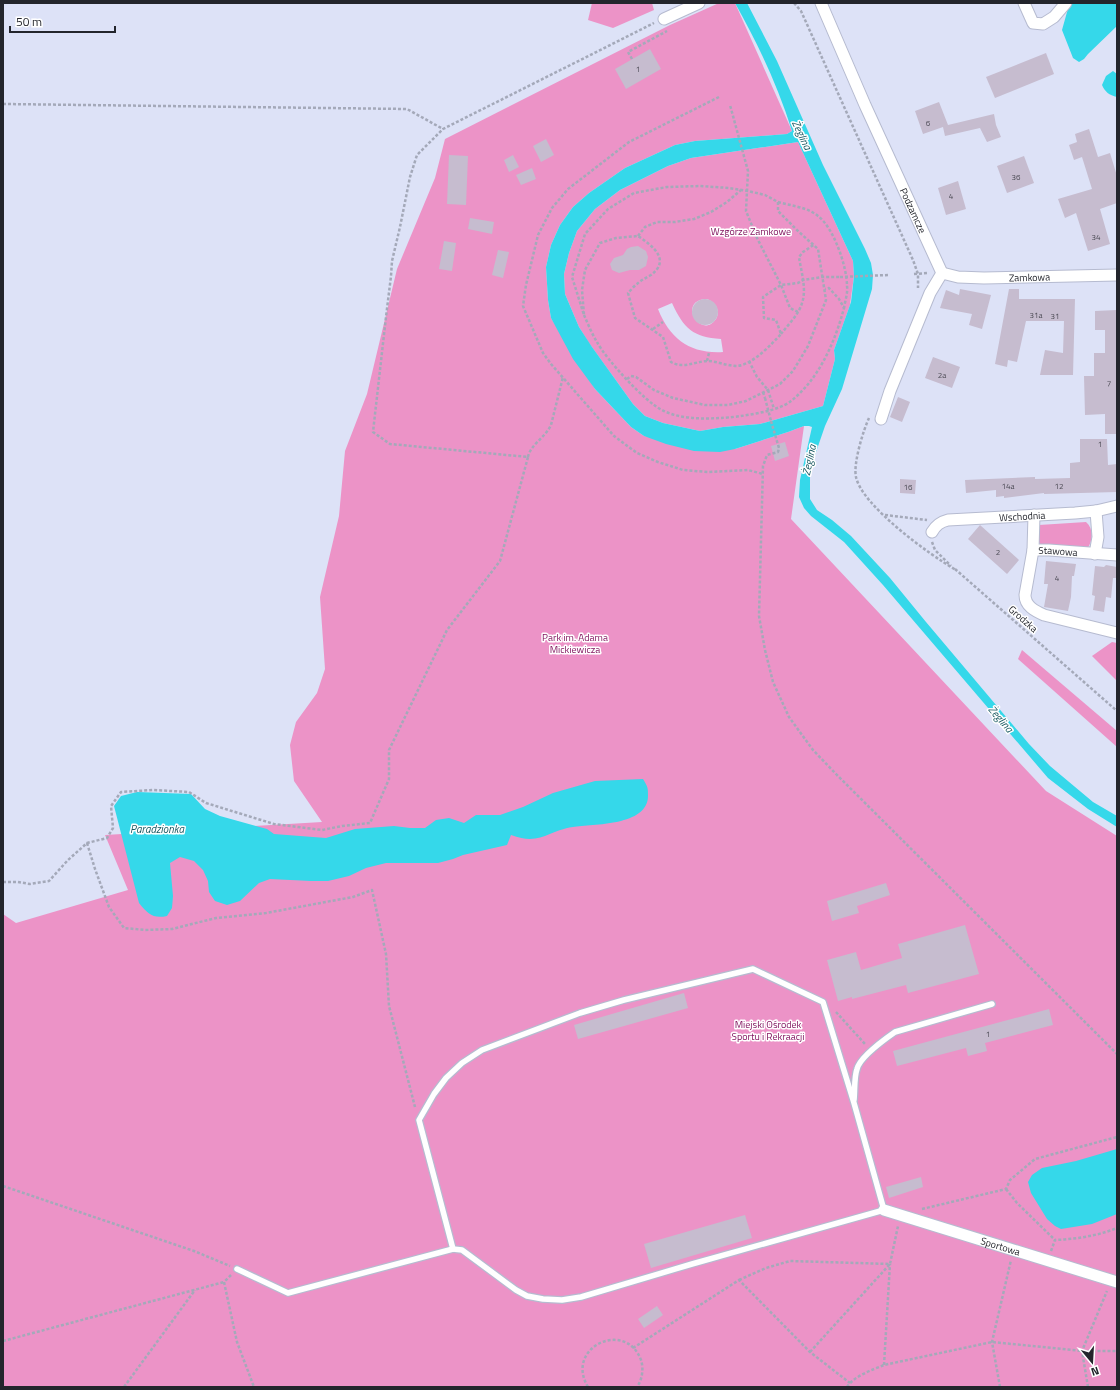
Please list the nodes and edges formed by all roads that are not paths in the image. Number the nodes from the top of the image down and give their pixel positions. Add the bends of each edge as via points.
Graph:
1 (699, 3) edge
2 (821, 3) edge
3 (1024, 3) edge
4 (1066, 3) edge
5 (664, 19) road end
6 (942, 273) junction
7 (1117, 275) edge
8 (881, 419) dead end
9 (1117, 506) edge
10 (1096, 511) junction
11 (1034, 514) junction
12 (932, 532) road end
13 (1033, 550) junction
14 (1095, 554) junction
15 (1117, 555) edge
16 (1117, 633) edge
17 (992, 1004) dead end
18 (854, 1103) junction
19 (884, 1210) junction
20 (453, 1249) junction
21 (237, 1269) road end
22 (1114, 1281) edge

1 - 5 street
2 - 6 street, Podzamcze
3 - 4 street via 1033,23 1043,24 1054,17
6 - 7 street, Zamkowa via 958,277 984,278
6 - 8 street via 928,300
9 - 10 street, Wschodnia
10 - 11 street, Wschodnia
10 - 14 street via 1098,537
11 - 12 street, Wschodnia via 948,520 941,522
11 - 13 street, Stawowa
13 - 14 street, Stawowa
13 - 16 street via 1025,600 1034,610 1044,615
14 - 15 street, Stawowa
17 - 18 lane via 895,1032 871,1050 857,1068
18 - 19 lane
18 - 20 lane via 823,1002 753,969 588,1010 482,1050 462,1063 446,1078 419,1120
19 - 20 lane via 581,1297 562,1300 527,1296 462,1250
19 - 22 street, Sportowa
20 - 21 lane via 288,1293

